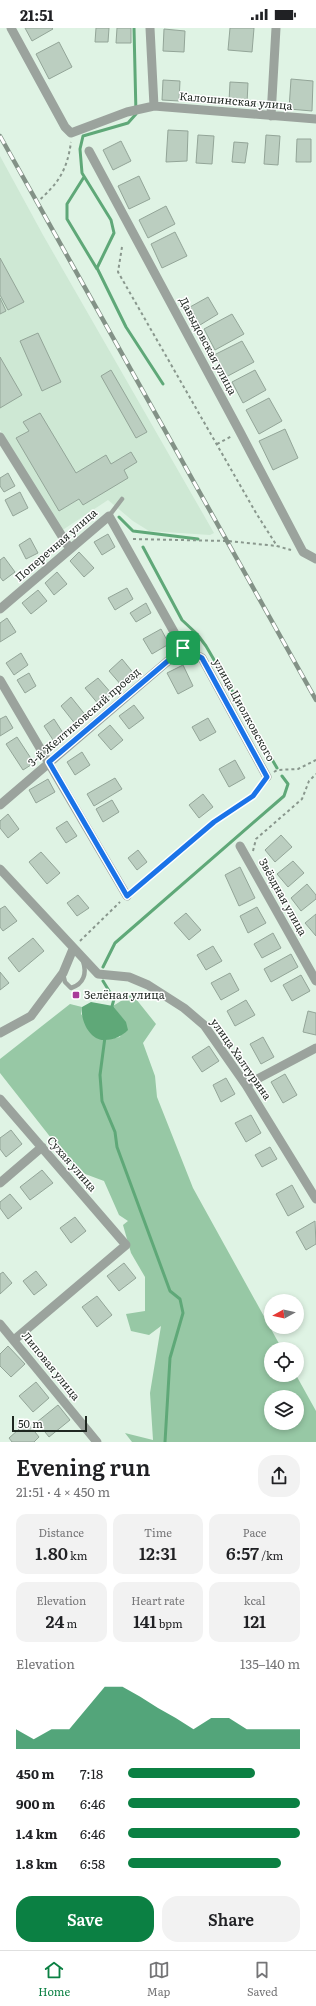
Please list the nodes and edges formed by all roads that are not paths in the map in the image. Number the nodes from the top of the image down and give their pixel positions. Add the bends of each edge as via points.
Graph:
1 (11, 28) edge
2 (150, 28) edge
3 (276, 28) edge
4 (154, 106) junction
5 (271, 116) junction
6 (316, 119) edge
7 (89, 151) dead end
8 (0, 437) edge
9 (122, 499) dead end
10 (109, 516) junction
11 (70, 549) junction
12 (316, 559) edge
13 (0, 609) edge
14 (183, 648) junction
15 (0, 680) edge
16 (49, 762) junction
17 (267, 777) road end
18 (0, 805) edge
19 (240, 846) dead end
20 (0, 869) edge
21 (127, 896) road end
22 (73, 949) junction
23 (82, 957) junction
24 (63, 973) junction
25 (316, 981) edge
26 (0, 1033) edge
27 (316, 1048) edge
28 (246, 1084) junction
29 (0, 1099) edge
30 (42, 1147) junction
31 (0, 1183) edge
32 (316, 1199) edge
33 (0, 1324) edge
34 (14, 1340) junction
35 (97, 1442) edge

1 - 4 street, Калошинская улица via 65,127 72,133 127,112
2 - 4 street
3 - 5 street
4 - 5 street, Калошинская улица
5 - 6 street, Калошинская улица
7 - 12 street, Давыдовская улица via 303,552
8 - 11 street
9 - 10 lane
10 - 11 street, Поперечная улица
10 - 14 street
11 - 13 street, Поперечная улица
14 - 16 street, 3-й Желтиковский проезд
14 - 17 street, улица Циолковского via 202,658
15 - 16 street
16 - 18 street, 3-й Желтиковский проезд
16 - 21 street
19 - 25 street, Звёздная улица
20 - 22 street, улица Халтурина
22 - 23 street, улица Халтурина
22 - 24 street
23 - 24 lane via 84,979 78,986 71,988 65,982
23 - 28 street, улица Халтурина via 98,974 129,978 148,985 184,1008 204,1025
24 - 26 street via 31,1016
27 - 28 street
28 - 32 street, улица Халтурина
29 - 30 street, Сухая улица
30 - 31 street
30 - 34 street, Сухая улица via 126,1245
33 - 34 street, Липовая улица
34 - 35 street, Липовая улица

